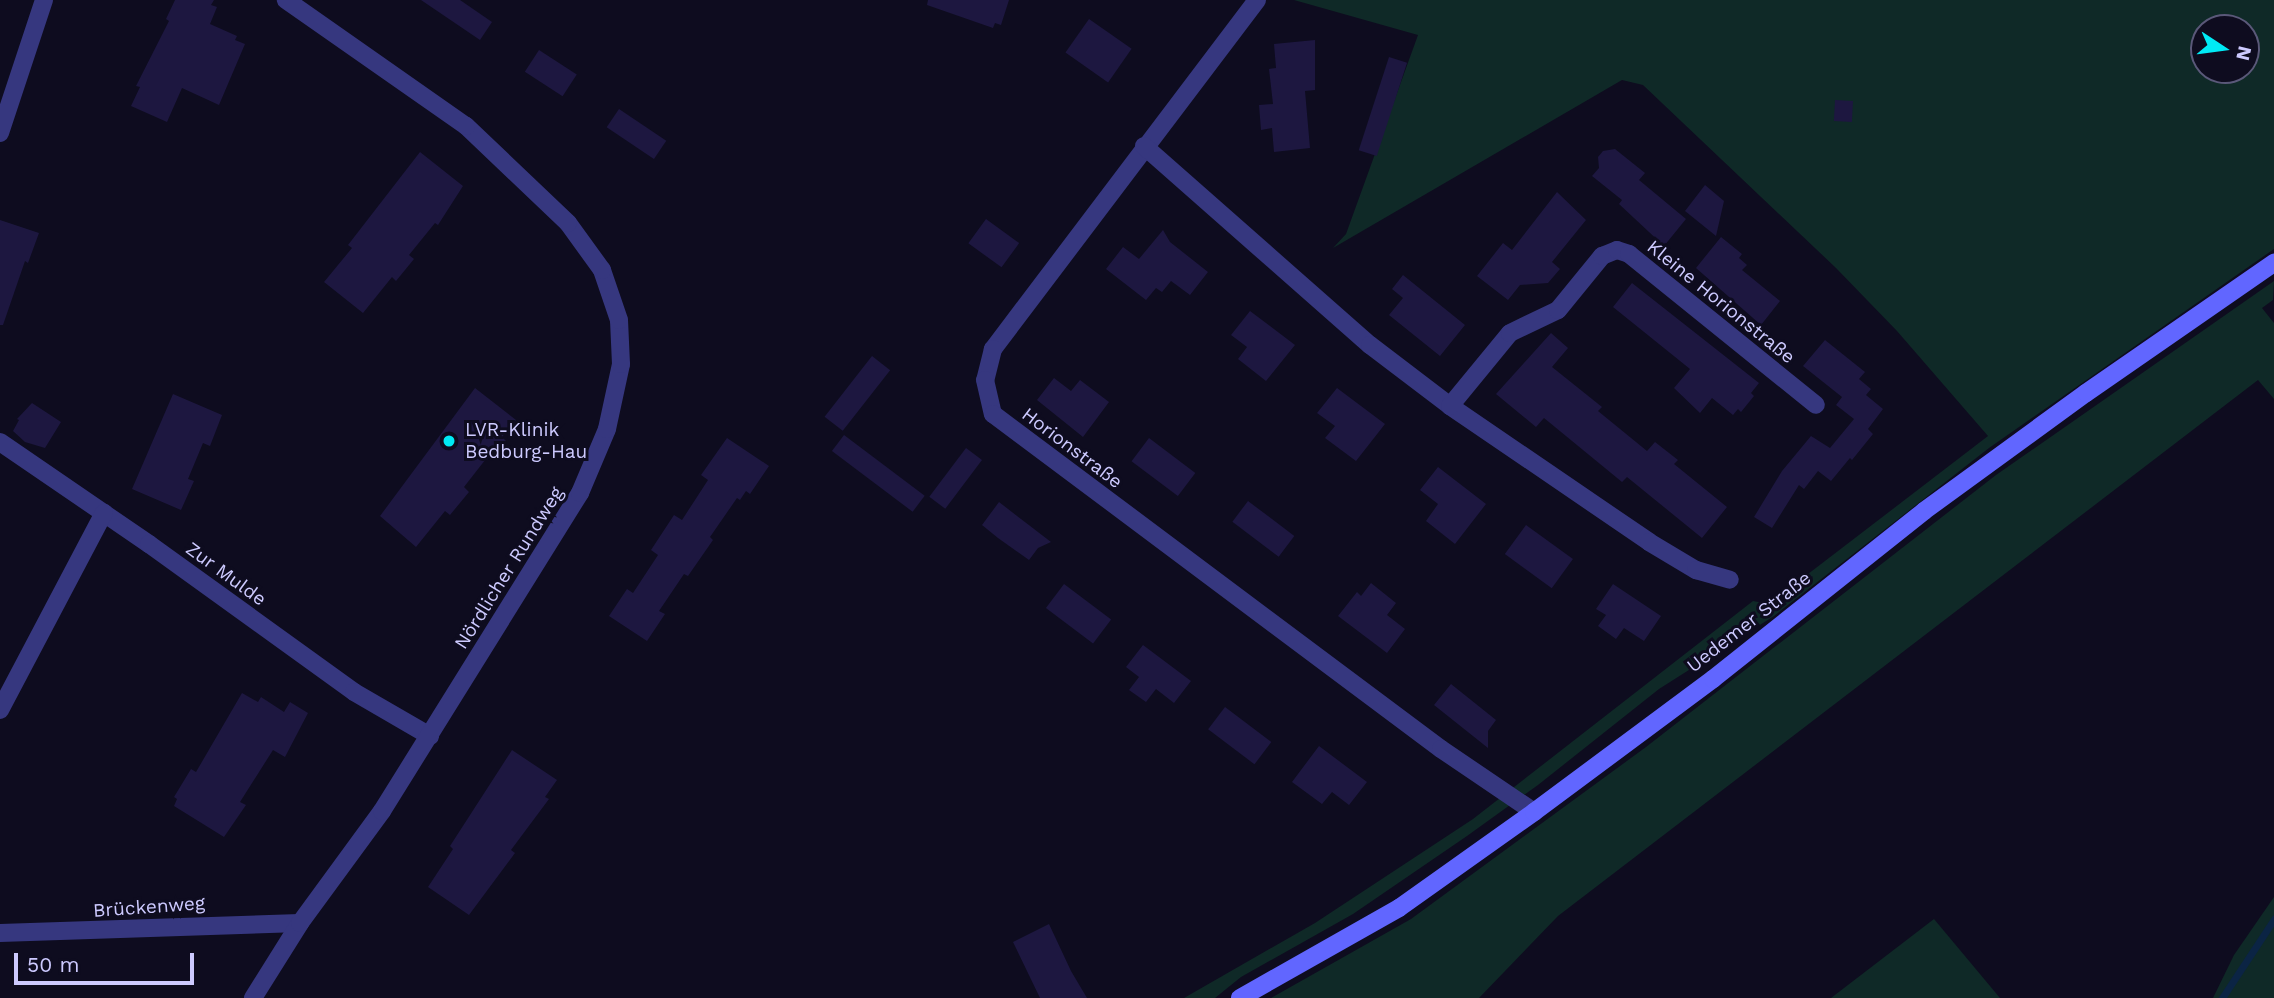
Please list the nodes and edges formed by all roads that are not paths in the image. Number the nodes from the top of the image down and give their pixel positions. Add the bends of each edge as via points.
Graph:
1 (44, 0) edge
2 (286, 0) edge
3 (1257, 0) edge
4 (0, 133) edge
5 (1144, 146) junction
6 (2274, 263) edge
7 (1816, 405) dead end
8 (1450, 407) junction
9 (0, 442) edge
10 (104, 513) junction
11 (1730, 580) dead end
12 (0, 710) edge
13 (430, 736) junction
14 (1534, 812) junction
15 (300, 923) junction
16 (0, 933) edge
17 (253, 998) edge
18 (1241, 998) edge

1 - 4 street
2 - 13 street, Nördlicher Rundweg via 466,127 568,223 602,270 619,320 621,364 610,416 580,493
3 - 5 street, Horionstraße
5 - 8 street via 1370,345
5 - 14 street, Horionstraße via 993,349 985,380 993,414 1441,750
6 - 14 main road, Uedemer Straße via 1924,511
7 - 8 street, Kleine Horionstraße via 1629,254 1617,250 1602,256 1558,310 1510,333
8 - 11 street via 1649,541 1696,570
9 - 10 street, Zur Mulde
10 - 12 street
10 - 13 street, Zur Mulde via 354,692
13 - 15 street, Nördlicher Rundweg
14 - 18 main road, Uedemer Straße via 1399,908
15 - 16 street, Brückenweg
15 - 17 street, Nördlicher Rundweg

